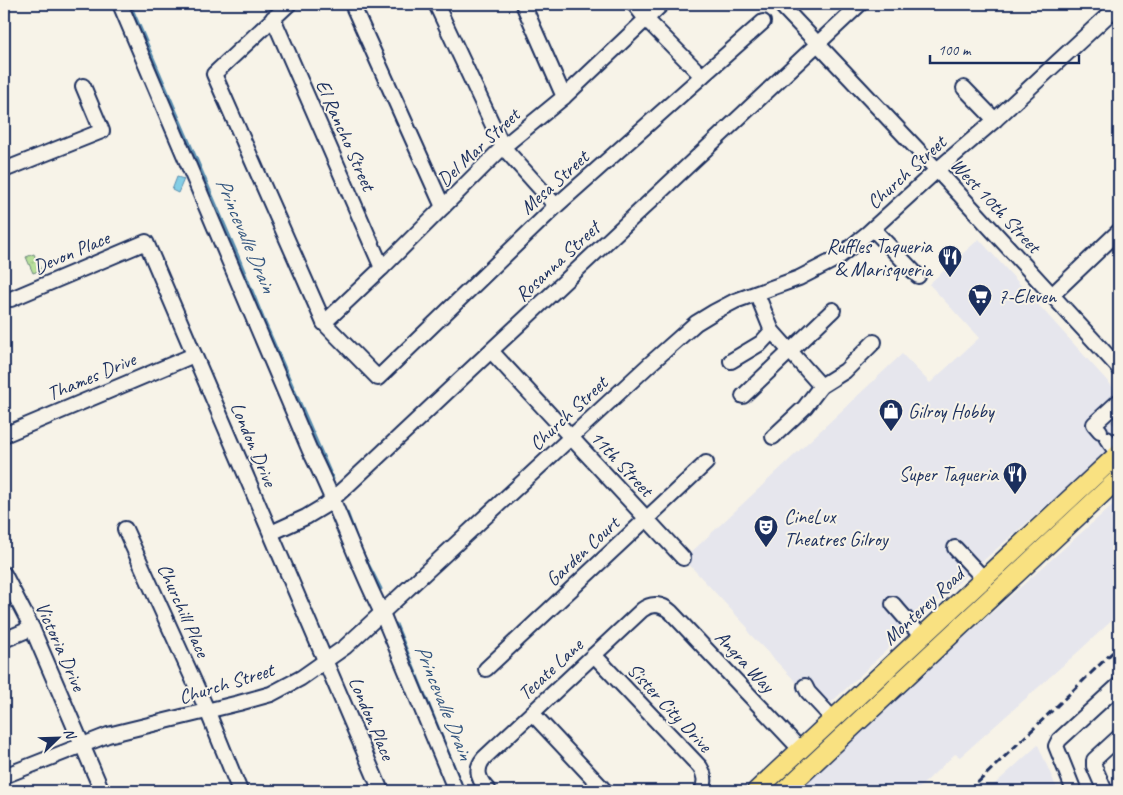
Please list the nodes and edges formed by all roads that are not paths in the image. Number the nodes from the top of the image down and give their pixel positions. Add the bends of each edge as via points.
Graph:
1 (120, 4) edge
2 (289, 4) edge
3 (352, 4) edge
4 (436, 4) edge
5 (523, 4) edge
6 (634, 4) edge
7 (662, 4) edge
8 (780, 4) edge
9 (860, 4) edge
10 (1119, 5) edge
11 (273, 18) junction
12 (646, 18) junction
13 (763, 22) dead end
14 (817, 44) junction
15 (702, 76) junction
16 (82, 86) dead end
17 (964, 88) dead end
18 (564, 97) junction
19 (995, 120) junction
20 (503, 147) junction
21 (4, 170) edge
22 (937, 170) junction
23 (556, 206) junction
24 (443, 207) junction
25 (873, 229) junction
26 (1119, 231) edge
27 (146, 242) joint
28 (382, 268) junction
29 (918, 276) dead end
30 (757, 294) junction
31 (1052, 295) junction
32 (11, 299) dead end
33 (833, 310) dead end
34 (324, 323) junction
35 (772, 331) junction
36 (874, 342) dead end
37 (491, 351) junction
38 (790, 351) junction
39 (194, 354) junction
40 (731, 361) dead end
41 (1119, 368) edge
42 (821, 386) junction
43 (744, 396) dead end
44 (1115, 409) edge
45 (4, 435) edge
46 (571, 437) junction
47 (773, 437) dead end
48 (1119, 453) edge
49 (706, 463) dead end
50 (1118, 481) edge
51 (332, 499) junction
52 (647, 519) junction
53 (125, 529) dead end
54 (271, 533) junction
55 (955, 548) dead end
56 (683, 558) dead end
57 (4, 574) edge
58 (984, 579) junction
59 (657, 604) joint
60 (893, 604) dead end
61 (382, 613) junction
62 (32, 628) junction
63 (921, 636) junction
64 (4, 640) edge
65 (594, 654) junction
66 (326, 661) junction
67 (486, 669) dead end
68 (1119, 685) edge
69 (805, 686) dead end
70 (207, 710) junction
71 (532, 713) junction
72 (833, 719) junction
73 (1119, 737) edge
74 (83, 744) junction
75 (801, 750) junction
76 (4, 776) edge
77 (102, 791) edge
78 (240, 791) edge
79 (381, 791) edge
80 (456, 791) edge
81 (488, 791) edge
82 (605, 791) edge
83 (702, 791) edge
84 (756, 791) edge
85 (784, 791) edge
86 (1074, 791) edge
87 (1105, 791) edge

1 - 51 street
2 - 11 street
3 - 24 street
4 - 20 street
5 - 18 street
6 - 12 street
7 - 12 street, Del Mar Street
8 - 14 street, West 10th Street
9 - 14 street, Rosanna Street
10 - 19 street, Church Street
11 - 28 street, El Rancho Street
11 - 34 street via 214,74
12 - 15 street
12 - 18 street, Del Mar Street
13 - 15 street, Mesa Street
14 - 22 street, West 10th Street
14 - 37 street, Rosanna Street
15 - 23 street, Mesa Street
16 - 21 street via 102,131
17 - 19 street
18 - 20 street, Del Mar Street
19 - 22 street, Church Street
20 - 23 street
20 - 24 street, Del Mar Street
22 - 25 street, Church Street
22 - 31 street, West 10th Street
23 - 34 street, Mesa Street via 378,378
24 - 28 street, Del Mar Street
25 - 29 street
25 - 30 street, Church Street via 820,269
26 - 31 street
27 - 32 street, Devon Place
27 - 39 street, London Drive
28 - 34 street, Del Mar Street
30 - 35 street
30 - 46 street, Church Street via 735,301 696,323
31 - 41 street, West 10th Street
33 - 38 street
35 - 38 street
35 - 40 street via 761,343
36 - 42 street via 845,371
37 - 46 street, 11th Street
37 - 51 street, Rosanna Street
38 - 42 street
38 - 43 street
39 - 45 street, Thames Drive
39 - 54 street, London Drive
42 - 47 street via 806,407
44 - 48 street via 1094,424
46 - 52 street, 11th Street
46 - 61 street, Church Street
48 - 58 main road, Monterey Road
49 - 52 street, Garden Court
50 - 85 main road, Monterey Road
51 - 54 street, Rosanna Street via 306,517
51 - 61 street
52 - 56 street, 11th Street
52 - 67 street, Garden Court
53 - 70 street, Churchill Place
54 - 66 street, London Drive
55 - 58 street
57 - 62 street, Victoria Drive
58 - 63 main road, Monterey Road
59 - 65 street, Tecate Lane via 642,610
59 - 75 street, Angra Way via 671,612
60 - 63 street
61 - 66 street, Church Street
61 - 80 street
62 - 64 street
62 - 74 street, Victoria Drive
63 - 72 main road, Monterey Road
65 - 71 street, Tecate Lane
65 - 83 street, Sister City Drive via 700,767 705,782
66 - 70 street, Church Street via 271,694
66 - 79 street, London Place
68 - 86 street via 1056,746
69 - 72 street
70 - 74 street, Church Street
70 - 78 street, Churchill Place
71 - 81 street, Tecate Lane via 484,758 478,772 480,782
71 - 82 street
72 - 75 main road, Monterey Road
73 - 87 street via 1094,760
74 - 76 street, Church Street
74 - 77 street, Victoria Drive
75 - 84 main road, Monterey Road

